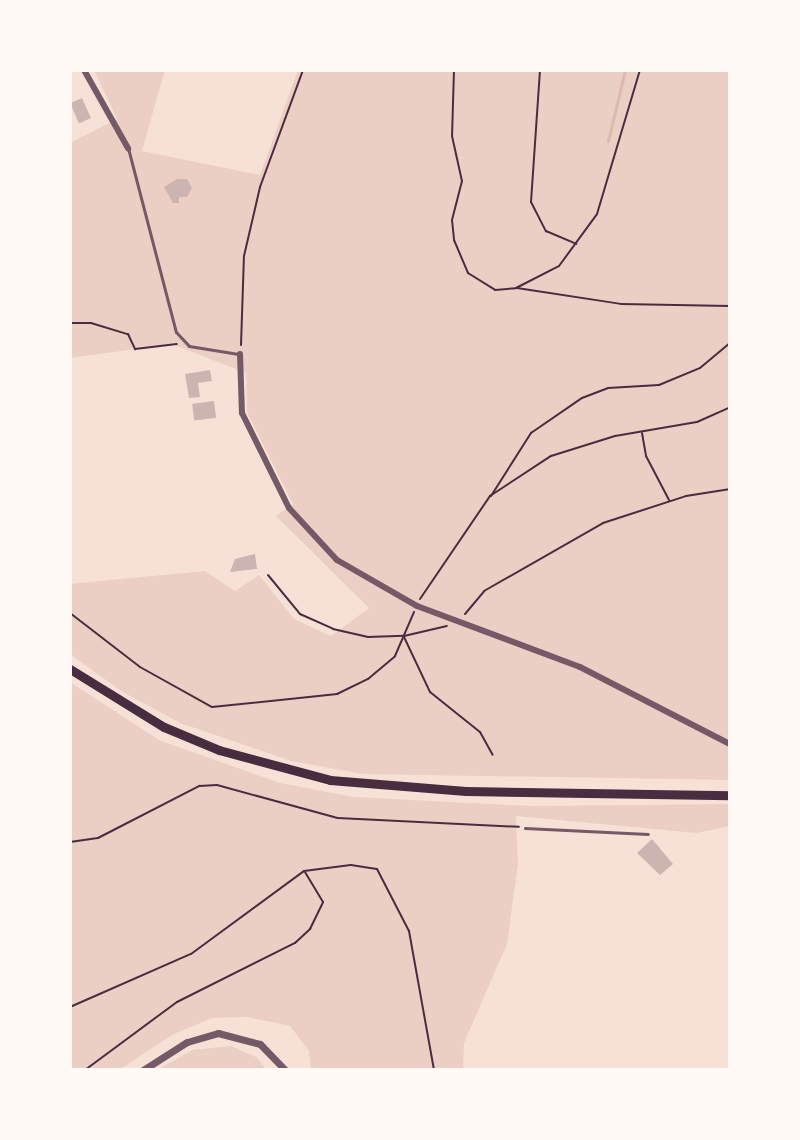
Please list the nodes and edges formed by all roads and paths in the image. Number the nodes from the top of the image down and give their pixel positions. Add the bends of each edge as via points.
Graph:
1 (84, 70) edge
2 (303, 70) edge
3 (454, 70) edge
4 (540, 70) edge
5 (640, 70) edge
6 (128, 148) joint
7 (577, 244) junction
8 (516, 288) junction
9 (730, 306) edge
10 (70, 323) edge
11 (185, 343) junction
12 (730, 343) edge
13 (240, 354) junction
14 (730, 407) edge
15 (642, 431) junction
16 (730, 489) edge
17 (490, 496) junction
18 (669, 502) junction
19 (268, 575) dead end
20 (417, 606) junction
21 (70, 613) edge
22 (457, 623) junction
23 (404, 636) junction
24 (70, 669) edge
25 (730, 744) edge
26 (493, 755) dead end
27 (730, 795) edge
28 (525, 828) joint
29 (648, 834) dead end
30 (70, 842) edge
31 (304, 871) junction
32 (70, 1007) edge
33 (85, 1070) edge
34 (143, 1070) edge
35 (285, 1070) edge
36 (434, 1070) edge

1 - 6 street
2 - 13 path via 260,187 244,256
3 - 8 path via 452,136 462,181 452,220 454,240 468,273 481,286
4 - 7 path via 531,202 546,231
5 - 7 path via 597,214
6 - 11 lane via 176,332
7 - 8 path via 559,266
8 - 9 path via 621,304
10 - 11 path via 128,334 135,349
11 - 13 lane
12 - 17 path via 700,368 659,385 608,388 582,398 531,433
13 - 20 street via 242,413 289,508 337,560
14 - 15 path via 697,422
15 - 17 path via 551,456
15 - 18 path via 646,456
16 - 18 path
17 - 20 path
18 - 22 path via 603,523 520,569 484,591
19 - 23 path via 300,614 333,629 368,637
20 - 22 street
20 - 23 path
21 - 23 path via 140,667 212,707 337,694 395,656
22 - 23 path
22 - 25 street via 580,667
23 - 26 path via 430,692 480,732
24 - 27 main road via 164,727 219,750 330,780 466,791
28 - 29 lane
28 - 30 path via 338,818 217,785 199,786 98,838
31 - 32 path via 191,954
31 - 33 path via 323,902 310,929 295,943 177,1002
31 - 36 path via 351,865 377,869 409,931
34 - 35 street via 187,1042 218,1033 253,1040

